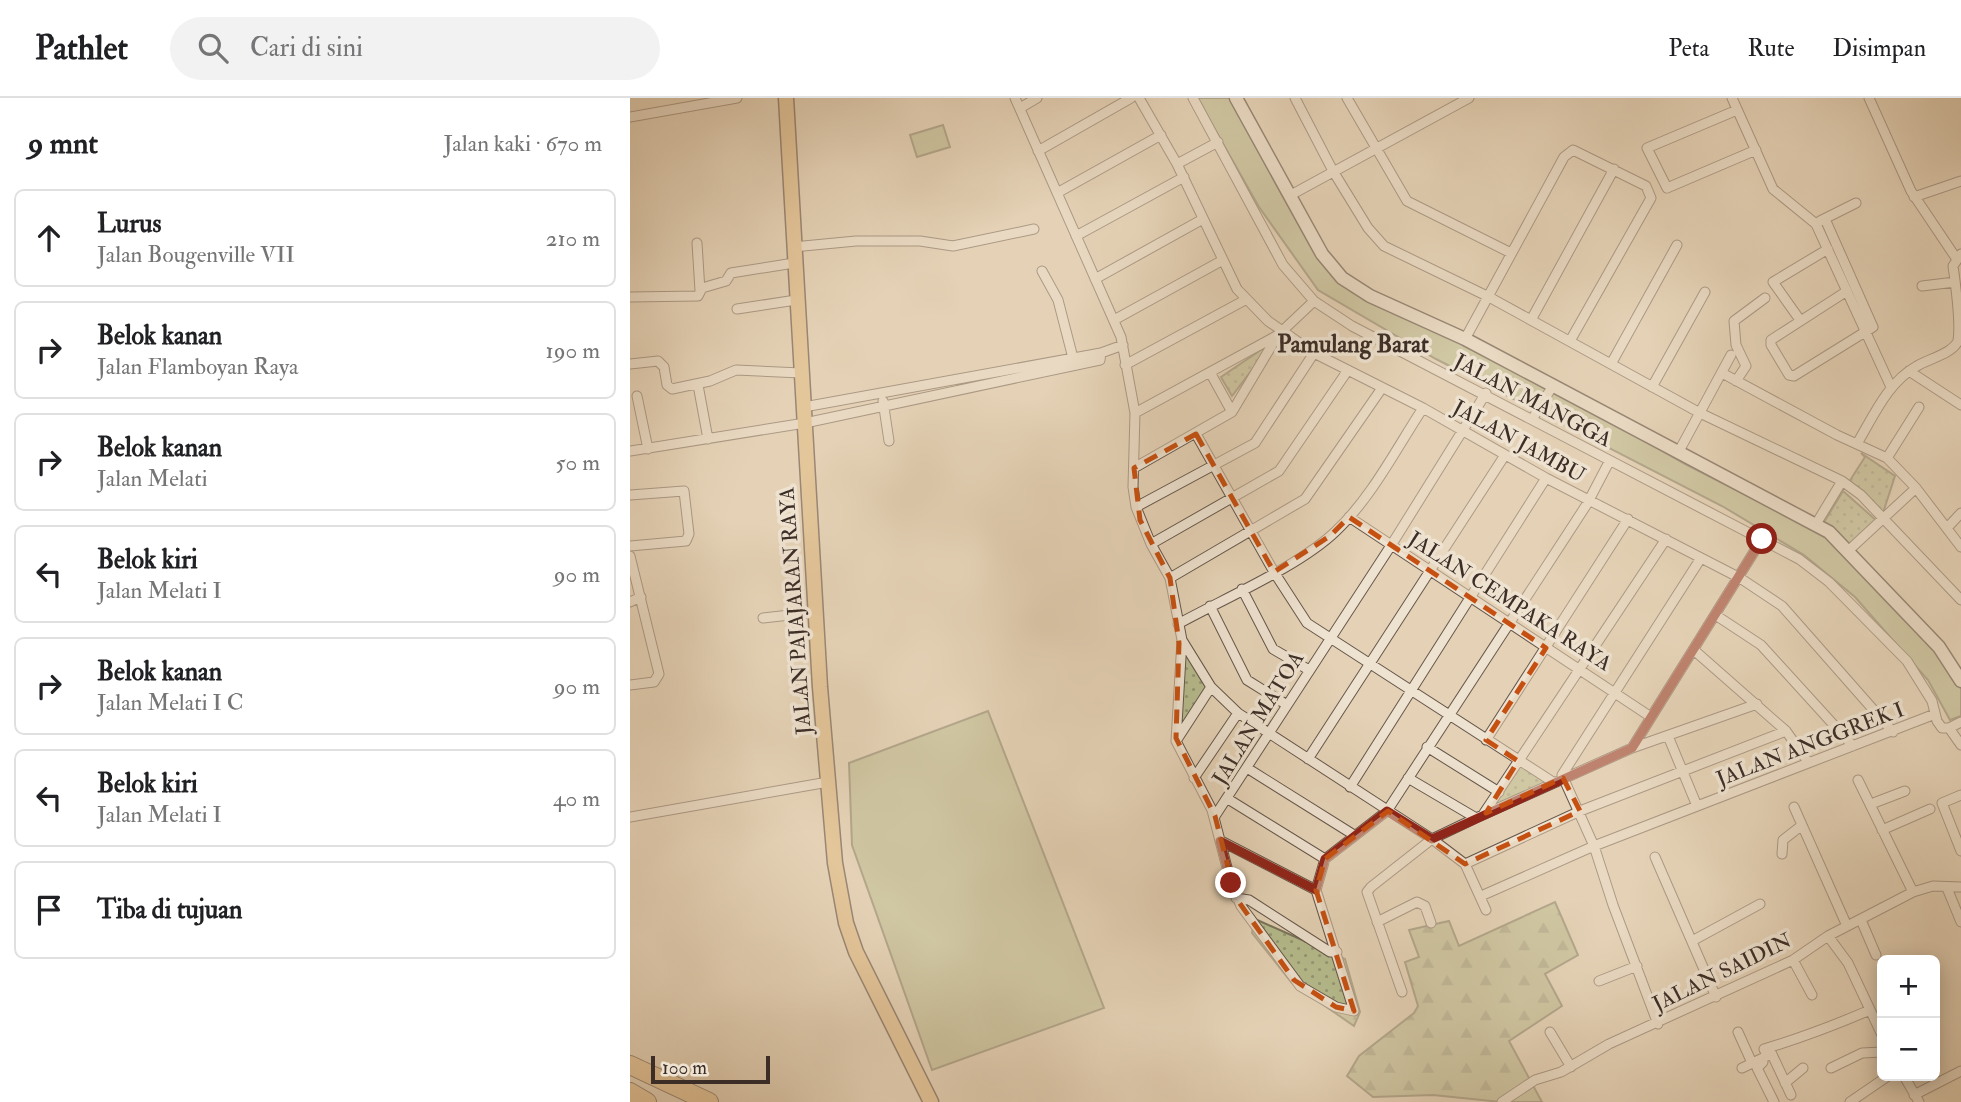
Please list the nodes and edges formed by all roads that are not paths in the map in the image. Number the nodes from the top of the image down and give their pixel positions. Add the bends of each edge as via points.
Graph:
1 (737, 98) edge
2 (786, 98) edge
3 (1015, 98) edge
4 (1037, 98) edge
5 (1131, 98) edge
6 (1139, 98) edge
7 (1193, 98) edge
8 (1236, 98) edge
9 (1295, 98) edge
10 (1347, 98) edge
11 (1469, 98) edge
12 (1732, 98) edge
13 (1869, 98) edge
14 (683, 103) edge
15 (1020, 108) junction
16 (1737, 110) junction
17 (630, 117) edge
18 (1161, 135) junction
19 (1218, 142) junction
20 (1375, 147) junction
21 (1756, 150) junction
22 (1038, 151) junction
23 (1177, 164) junction
24 (1614, 169) junction
25 (1333, 171) junction
26 (1184, 177) junction
27 (1961, 181) edge
28 (1057, 193) junction
29 (1289, 196) junction
30 (1914, 197) junction
31 (1856, 203) dead end
32 (1203, 219) junction
33 (1820, 222) junction
34 (1034, 229) dead end
35 (1076, 236) junction
36 (697, 243) dead end
37 (1677, 246) dead end
38 (793, 247) junction
39 (1828, 249) junction
40 (1511, 253) junction
41 (1959, 256) edge
42 (1223, 260) junction
43 (794, 263) junction
44 (1042, 271) dead end
45 (1095, 279) junction
46 (1955, 282) junction
47 (1922, 286) dead end
48 (1847, 290) junction
49 (700, 291) junction
50 (1705, 292) dead end
51 (630, 297) edge
52 (1489, 297) junction
53 (1765, 298) dead end
54 (796, 300) junction
55 (1245, 300) junction
56 (1314, 301) junction
57 (737, 309) dead end
58 (1114, 320) junction
59 (1531, 320) junction
60 (1800, 320) junction
61 (1961, 329) edge
62 (1865, 331) junction
63 (1280, 333) junction
64 (1465, 339) junction
65 (1570, 341) junction
66 (1123, 345) junction
67 (1314, 352) junction
68 (1101, 353) junction
69 (1731, 355) dead end
70 (1073, 358) junction
71 (630, 364) edge
72 (1611, 364) junction
73 (1125, 365) junction
74 (1348, 370) junction
75 (1909, 371) junction
76 (801, 373) junction
77 (1722, 373) junction
78 (1211, 374) junction
79 (1006, 375) junction
80 (1736, 380) junction
81 (971, 383) junction
82 (1894, 384) junction
83 (698, 385) junction
84 (1552, 387) junction
85 (1652, 387) junction
86 (1382, 388) junction
87 (1486, 393) junction
88 (1961, 393) edge
89 (881, 394) junction
90 (637, 396) dead end
91 (1947, 397) junction
92 (1961, 405) edge
93 (884, 406) junction
94 (804, 407) junction
95 (1919, 407) dead end
96 (1423, 408) junction
97 (1232, 412) junction
98 (1135, 413) junction
99 (1700, 413) junction
100 (1533, 418) junction
101 (805, 423) junction
102 (1465, 431) junction
103 (1196, 434) junction
104 (708, 439) junction
105 (889, 441) dead end
106 (1858, 442) junction
107 (648, 449) junction
108 (630, 451) edge
109 (1678, 453) junction
110 (1505, 456) junction
111 (1887, 458) junction
112 (1609, 462) junction
113 (1215, 466) junction
114 (1134, 468) junction
115 (1546, 478) junction
116 (1842, 481) junction
117 (1916, 488) junction
118 (630, 495) edge
119 (1232, 498) junction
120 (1589, 500) junction
121 (1136, 507) junction
122 (1961, 513) edge
123 (1349, 517) junction
124 (1628, 519) junction
125 (1884, 519) junction
126 (1816, 524) junction
127 (1947, 528) junction
128 (1251, 531) junction
129 (1666, 539) junction
130 (1762, 539) junction
131 (1151, 544) junction
132 (1392, 544) junction
133 (630, 547) edge
134 (1961, 547) edge
135 (1848, 551) junction
136 (630, 556) edge
137 (1701, 558) junction
138 (1274, 572) junction
139 (1431, 572) junction
140 (1170, 578) junction
141 (1740, 578) junction
142 (1242, 589) junction
143 (642, 597) junction
144 (1469, 599) junction
145 (1961, 600) edge
146 (630, 602) edge
147 (1210, 606) junction
148 (817, 612) junction
149 (1717, 616) junction
150 (763, 618) dead end
151 (1178, 624) junction
152 (1508, 624) junction
153 (1331, 638) junction
154 (1182, 640) junction
155 (1546, 648) junction
156 (1695, 651) junction
157 (1370, 664) junction
158 (1579, 668) junction
159 (1309, 670) junction
160 (1961, 681) edge
161 (630, 685) edge
162 (1211, 687) junction
163 (1410, 690) junction
164 (1615, 692) junction
165 (1757, 704) junction
166 (1287, 705) junction
167 (1238, 713) junction
168 (1935, 714) junction
169 (1447, 715) junction
170 (1651, 716) junction
171 (1961, 722) edge
172 (1949, 728) junction
173 (1786, 731) junction
174 (1893, 732) junction
175 (1269, 734) junction
176 (1668, 736) junction
177 (1486, 740) junction
178 (1176, 741) junction
179 (1961, 745) edge
180 (1853, 746) junction
181 (1427, 747) junction
182 (1632, 748) junction
183 (1308, 759) junction
184 (1518, 761) junction
185 (1808, 762) junction
186 (1247, 768) junction
187 (1681, 770) junction
188 (1194, 778) junction
189 (1408, 778) junction
190 (1563, 778) junction
191 (1858, 780) dead end
192 (828, 782) junction
193 (1553, 782) junction
194 (1350, 787) junction
195 (1905, 791) dead end
196 (1499, 792) junction
197 (1961, 795) edge
198 (1228, 799) junction
199 (1871, 804) junction
200 (1697, 806) junction
201 (1794, 807) dead end
202 (1930, 808) dead end
203 (1387, 811) junction
204 (1580, 811) junction
205 (1215, 816) junction
206 (1479, 816) junction
207 (630, 817) edge
208 (1801, 826) junction
209 (1882, 831) junction
210 (1354, 835) junction
211 (1432, 839) junction
212 (1220, 841) junction
213 (1594, 846) junction
214 (1961, 851) edge
215 (1782, 854) dead end
216 (1655, 857) dead end
217 (1325, 859) junction
218 (1465, 864) junction
219 (1961, 887) edge
220 (1947, 888) junction
221 (1316, 890) junction
222 (1913, 892) junction
223 (1481, 896) junction
224 (1236, 898) junction
225 (1760, 904) dead end
226 (1486, 911) dead end
227 (1861, 920) junction
228 (1377, 922) junction
229 (1961, 922) edge
230 (1431, 923) dead end
231 (1847, 926) junction
232 (1828, 936) junction
233 (1692, 942) junction
234 (1337, 952) junction
235 (1876, 954) dead end
236 (1793, 960) junction
237 (1637, 966) junction
238 (1600, 981) dead end
239 (1402, 992) dead end
240 (1812, 995) dead end
241 (1716, 997) junction
242 (1870, 1010) junction
243 (1658, 1024) junction
244 (1877, 1025) edge
245 (1550, 1032) dead end
246 (1738, 1032) dead end
247 (1770, 1047) junction
248 (1877, 1052) edge
249 (1772, 1058) junction
250 (1752, 1063) junction
251 (630, 1065) edge
252 (1571, 1067) junction
253 (1742, 1068) dead end
254 (1803, 1068) dead end
255 (1831, 1068) dead end
256 (1961, 1071) edge
257 (1881, 1081) edge
258 (1906, 1081) edge
259 (1785, 1083) junction
260 (630, 1092) edge
261 (1791, 1095) dead end
262 (1916, 1099) edge
263 (647, 1102) edge
264 (709, 1102) edge
265 (931, 1102) edge
266 (1502, 1102) edge
267 (1774, 1102) edge
268 (1850, 1102) edge

1 - 14 street
2 - 38 main road, JALAN PAJAJARAN RAYA
3 - 15 street
4 - 15 street
5 - 22 street
6 - 18 street
7 - 19 street, JALAN MANGGA
8 - 29 street
9 - 25 street
10 - 20 street
11 - 20 street
12 - 16 street
13 - 30 street
14 - 17 street
15 - 22 street
16 - 21 street
16 - 21 street via 1647,148 1667,188
18 - 23 street
18 - 28 street
19 - 23 street
19 - 56 street, JALAN MANGGA via 1283,265
20 - 25 street
20 - 40 street via 1400,192 1415,207
21 - 33 street via 1773,189
22 - 28 street
23 - 26 street
24 - 40 street via 1580,151 1568,152
24 - 59 street
24 - 65 street via 1646,186 1651,198
25 - 29 street
25 - 52 street via 1384,246
26 - 32 street
26 - 35 street
27 - 30 street
28 - 35 street
29 - 64 street via 1322,254 1342,278 1370,296
30 - 41 street
31 - 33 street
32 - 42 street
32 - 45 street
33 - 39 street
33 - 62 street via 1873,327
34 - 38 street via 953,246 856,241
35 - 45 street
36 - 49 street
37 - 72 street
38 - 43 main road, JALAN PAJAJARAN RAYA
39 - 48 street
39 - 60 street via 1773,282
40 - 52 street
41 - 46 street via 1953,266
42 - 55 street
42 - 58 street
43 - 49 street via 731,273 726,281
43 - 54 main road, JALAN PAJAJARAN RAYA
44 - 70 street via 1060,305
45 - 58 street
46 - 47 street
46 - 61 street
48 - 60 street
48 - 62 street
49 - 51 street via 698,296
50 - 85 street
52 - 59 street
52 - 64 street
53 - 80 street via 1734,321 1735,345 1746,366
54 - 57 street
54 - 76 main road, JALAN PAJAJARAN RAYA
55 - 63 street, JALAN JAMBU
55 - 73 street
56 - 63 street
56 - 87 street, JALAN MANGGA via 1343,321
58 - 66 street
59 - 65 street
60 - 62 street via 1770,342 1792,376
61 - 75 street via 1956,345
62 - 82 street via 1883,373
63 - 67 street, JALAN JAMBU
63 - 78 street
63 - 97 street
64 - 84 street
65 - 72 street
66 - 68 street
66 - 73 street
67 - 74 street, JALAN JAMBU
67 - 113 street via 1255,443
68 - 70 street
68 - 79 street via 1100,360
69 - 77 street
70 - 79 street
71 - 83 street via 658,361 669,388
72 - 85 street
73 - 98 street
74 - 86 street, JALAN JAMBU
74 - 119 street via 1284,466
75 - 82 street
75 - 91 street
76 - 83 street via 736,370
76 - 94 main road, JALAN PAJAJARAN RAYA
77 - 80 street
77 - 99 street
78 - 97 street
78 - 98 street
79 - 81 street
80 - 106 street
81 - 89 street
81 - 93 street
82 - 106 street
83 - 104 street
84 - 100 street
84 - 109 street
85 - 99 street
86 - 96 street, JALAN JAMBU
86 - 128 street via 1311,494
87 - 100 street, JALAN MANGGA
87 - 102 street
88 - 91 street
89 - 93 street
89 - 94 street
90 - 107 street
91 - 92 street
93 - 101 street
93 - 105 street
94 - 101 main road, JALAN PAJAJARAN RAYA
95 - 111 street
96 - 102 street, JALAN JAMBU
96 - 123 street
97 - 103 street
98 - 114 street
99 - 109 street
99 - 116 street
100 - 112 street, JALAN MANGGA
101 - 104 street
101 - 148 main road, JALAN PAJAJARAN RAYA
102 - 110 street, JALAN JAMBU
102 - 132 street
103 - 113 street
103 - 114 street
104 - 107 street
106 - 111 street
107 - 108 street
109 - 126 street
110 - 115 street, JALAN JAMBU
110 - 139 street
111 - 117 street
112 - 120 street
112 - 130 street, JALAN MANGGA
113 - 119 street
113 - 121 street
114 - 121 street
115 - 120 street, JALAN JAMBU
115 - 144 street
116 - 125 street
116 - 126 street
117 - 125 street
117 - 127 street
118 - 133 street via 684,491 689,534 685,541
119 - 128 street
119 - 131 street
120 - 124 street, JALAN JAMBU
120 - 152 street
121 - 131 street
122 - 127 street
123 - 132 street, JALAN CEMPAKA RAYA
123 - 138 street via 1330,536
124 - 129 street, JALAN JAMBU
124 - 155 street
125 - 135 street
125 - 145 street
126 - 135 street
127 - 134 street
128 - 138 street
128 - 140 street
129 - 137 street, JALAN JAMBU
129 - 158 street
130 - 141 street
130 - 168 street, JALAN MANGGA via 1817,572 1881,631 1907,661
131 - 140 street
132 - 139 street, JALAN CEMPAKA RAYA
132 - 153 street, JALAN MATOA
135 - 160 street via 1939,647
136 - 143 street
137 - 141 street, JALAN JAMBU
137 - 164 street
138 - 142 street
138 - 153 street via 1304,620
139 - 144 street, JALAN CEMPAKA RAYA
139 - 157 street
140 - 151 street
141 - 149 street
141 - 174 street, JALAN JAMBU via 1782,606
142 - 147 street
142 - 159 street via 1273,649
143 - 146 street
143 - 161 street via 659,674 654,682
144 - 152 street, JALAN CEMPAKA RAYA
144 - 163 street
147 - 151 street
147 - 166 street via 1247,680
148 - 150 street
148 - 192 main road, JALAN PAJAJARAN RAYA
149 - 156 street
149 - 180 street via 1761,645
151 - 154 street
152 - 155 street, JALAN CEMPAKA RAYA
152 - 169 street
153 - 157 street
153 - 159 street, JALAN MATOA
154 - 162 street
154 - 178 street
155 - 158 street, JALAN CEMPAKA RAYA
155 - 177 street
156 - 165 street
156 - 170 street
157 - 163 street
157 - 183 street
158 - 164 street, JALAN CEMPAKA RAYA
158 - 184 street
159 - 166 street, JALAN MATOA
162 - 167 street
162 - 178 street
163 - 169 street
163 - 194 street
164 - 170 street, JALAN CEMPAKA RAYA
164 - 190 street
165 - 173 street
165 - 176 street
166 - 175 street, JALAN MATOA
167 - 175 street
167 - 188 street
168 - 172 street via 1941,726
168 - 174 street, JALAN ANGGREK I
169 - 177 street
169 - 181 street
170 - 182 street
171 - 172 street
172 - 179 street
173 - 185 street
173 - 187 street
174 - 180 street, JALAN ANGGREK I
175 - 183 street
175 - 186 street, JALAN MATOA
176 - 182 street
176 - 187 street
177 - 184 street
178 - 188 street
180 - 185 street, JALAN ANGGREK I
181 - 189 street
181 - 196 street
182 - 190 street
183 - 194 street
184 - 193 street
184 - 196 street
185 - 200 street, JALAN ANGGREK I
186 - 198 street, JALAN MATOA
186 - 210 street
187 - 200 street
187 - 204 street
188 - 205 street
189 - 203 street
189 - 206 street
190 - 193 street
190 - 204 street
191 - 199 street
192 - 207 street
192 - 265 main road, JALAN PAJAJARAN RAYA via 846,923 861,963
193 - 206 street
194 - 203 street
195 - 199 street
196 - 206 street
197 - 214 street via 1942,803
198 - 205 street, JALAN MATOA
198 - 217 street
199 - 209 street
200 - 213 street, JALAN ANGGREK I
201 - 208 street
202 - 209 street
203 - 210 street
203 - 211 street
204 - 213 street
204 - 218 street
205 - 212 street
206 - 211 street
208 - 215 street via 1782,843
208 - 231 street
209 - 222 street
210 - 217 street
211 - 218 street
211 - 228 street via 1367,892
212 - 221 street
212 - 224 street
213 - 223 street, JALAN ANGGREK I
213 - 237 street
216 - 233 street
217 - 221 street
218 - 223 street
219 - 220 street, JALAN SAIDIN
220 - 222 street, JALAN SAIDIN via 1933,886
220 - 229 street
221 - 234 street
222 - 227 street, JALAN SAIDIN
223 - 226 street
224 - 234 street via 1249,900 1330,952
224 - 234 street via 1294,980 1352,1012
225 - 233 street
227 - 231 street, JALAN SAIDIN
227 - 235 street
228 - 230 street via 1417,902 1423,903
228 - 239 street
231 - 232 street, JALAN SAIDIN
232 - 236 street, JALAN SAIDIN
232 - 242 street via 1848,963
233 - 241 street
236 - 240 street
236 - 241 street, JALAN SAIDIN
237 - 238 street
237 - 243 street
241 - 243 street, JALAN SAIDIN
242 - 244 street
242 - 247 street via 1818,1033
243 - 252 street, JALAN SAIDIN
245 - 252 street
246 - 250 street
247 - 249 street
247 - 250 street via 1763,1049 1766,1056
248 - 255 street via 1862,1053
249 - 259 street
249 - 267 street via 1757,1068
250 - 253 street
251 - 264 highway
252 - 266 street, JALAN SAIDIN via 1520,1088
254 - 259 street
256 - 262 street
257 - 268 street
258 - 262 street
259 - 261 street
260 - 263 highway

